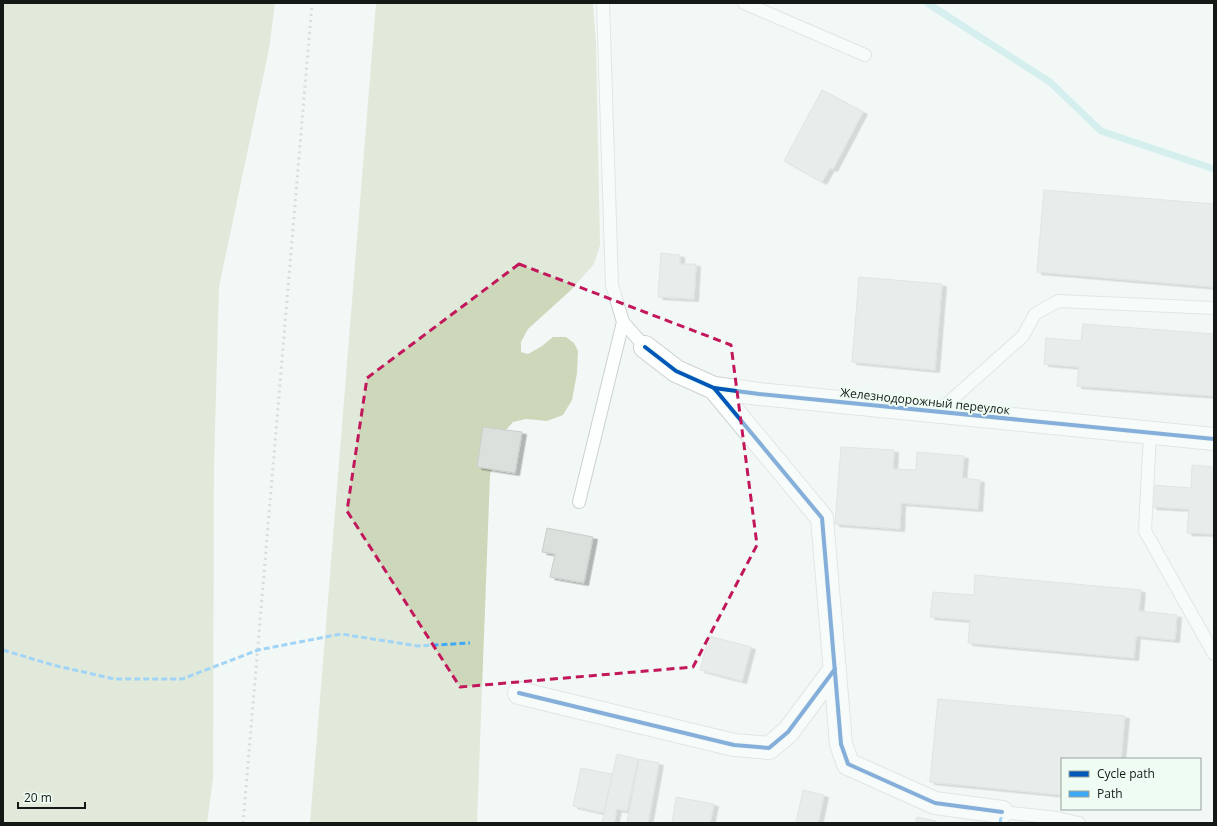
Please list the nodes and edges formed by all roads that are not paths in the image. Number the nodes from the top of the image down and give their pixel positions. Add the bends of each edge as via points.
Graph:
1 (602, 3) edge
2 (744, 3) edge
3 (865, 55) dead end
4 (1214, 308) edge
5 (623, 322) junction
6 (645, 348) joint
7 (714, 388) junction
8 (938, 412) junction
9 (1150, 433) junction
10 (1214, 439) edge
11 (579, 502) dead end
12 (1214, 654) edge
13 (834, 669) junction
14 (519, 693) dead end
15 (1002, 812) joint
16 (1079, 823) edge

1 - 5 lane via 612,285
2 - 3 lane
4 - 8 lane via 1058,301 1035,314 1023,336
5 - 6 lane
5 - 11 lane
6 - 7 street, Железнодорожный переулок via 676,371
7 - 8 street, Железнодорожный переулок
7 - 13 street via 822,518
8 - 9 street, Железнодорожный переулок
9 - 10 street, Железнодорожный переулок
9 - 12 lane via 1145,531
13 - 14 street via 788,732 769,748 734,745
13 - 15 street via 841,744 848,764 934,803
15 - 16 lane

